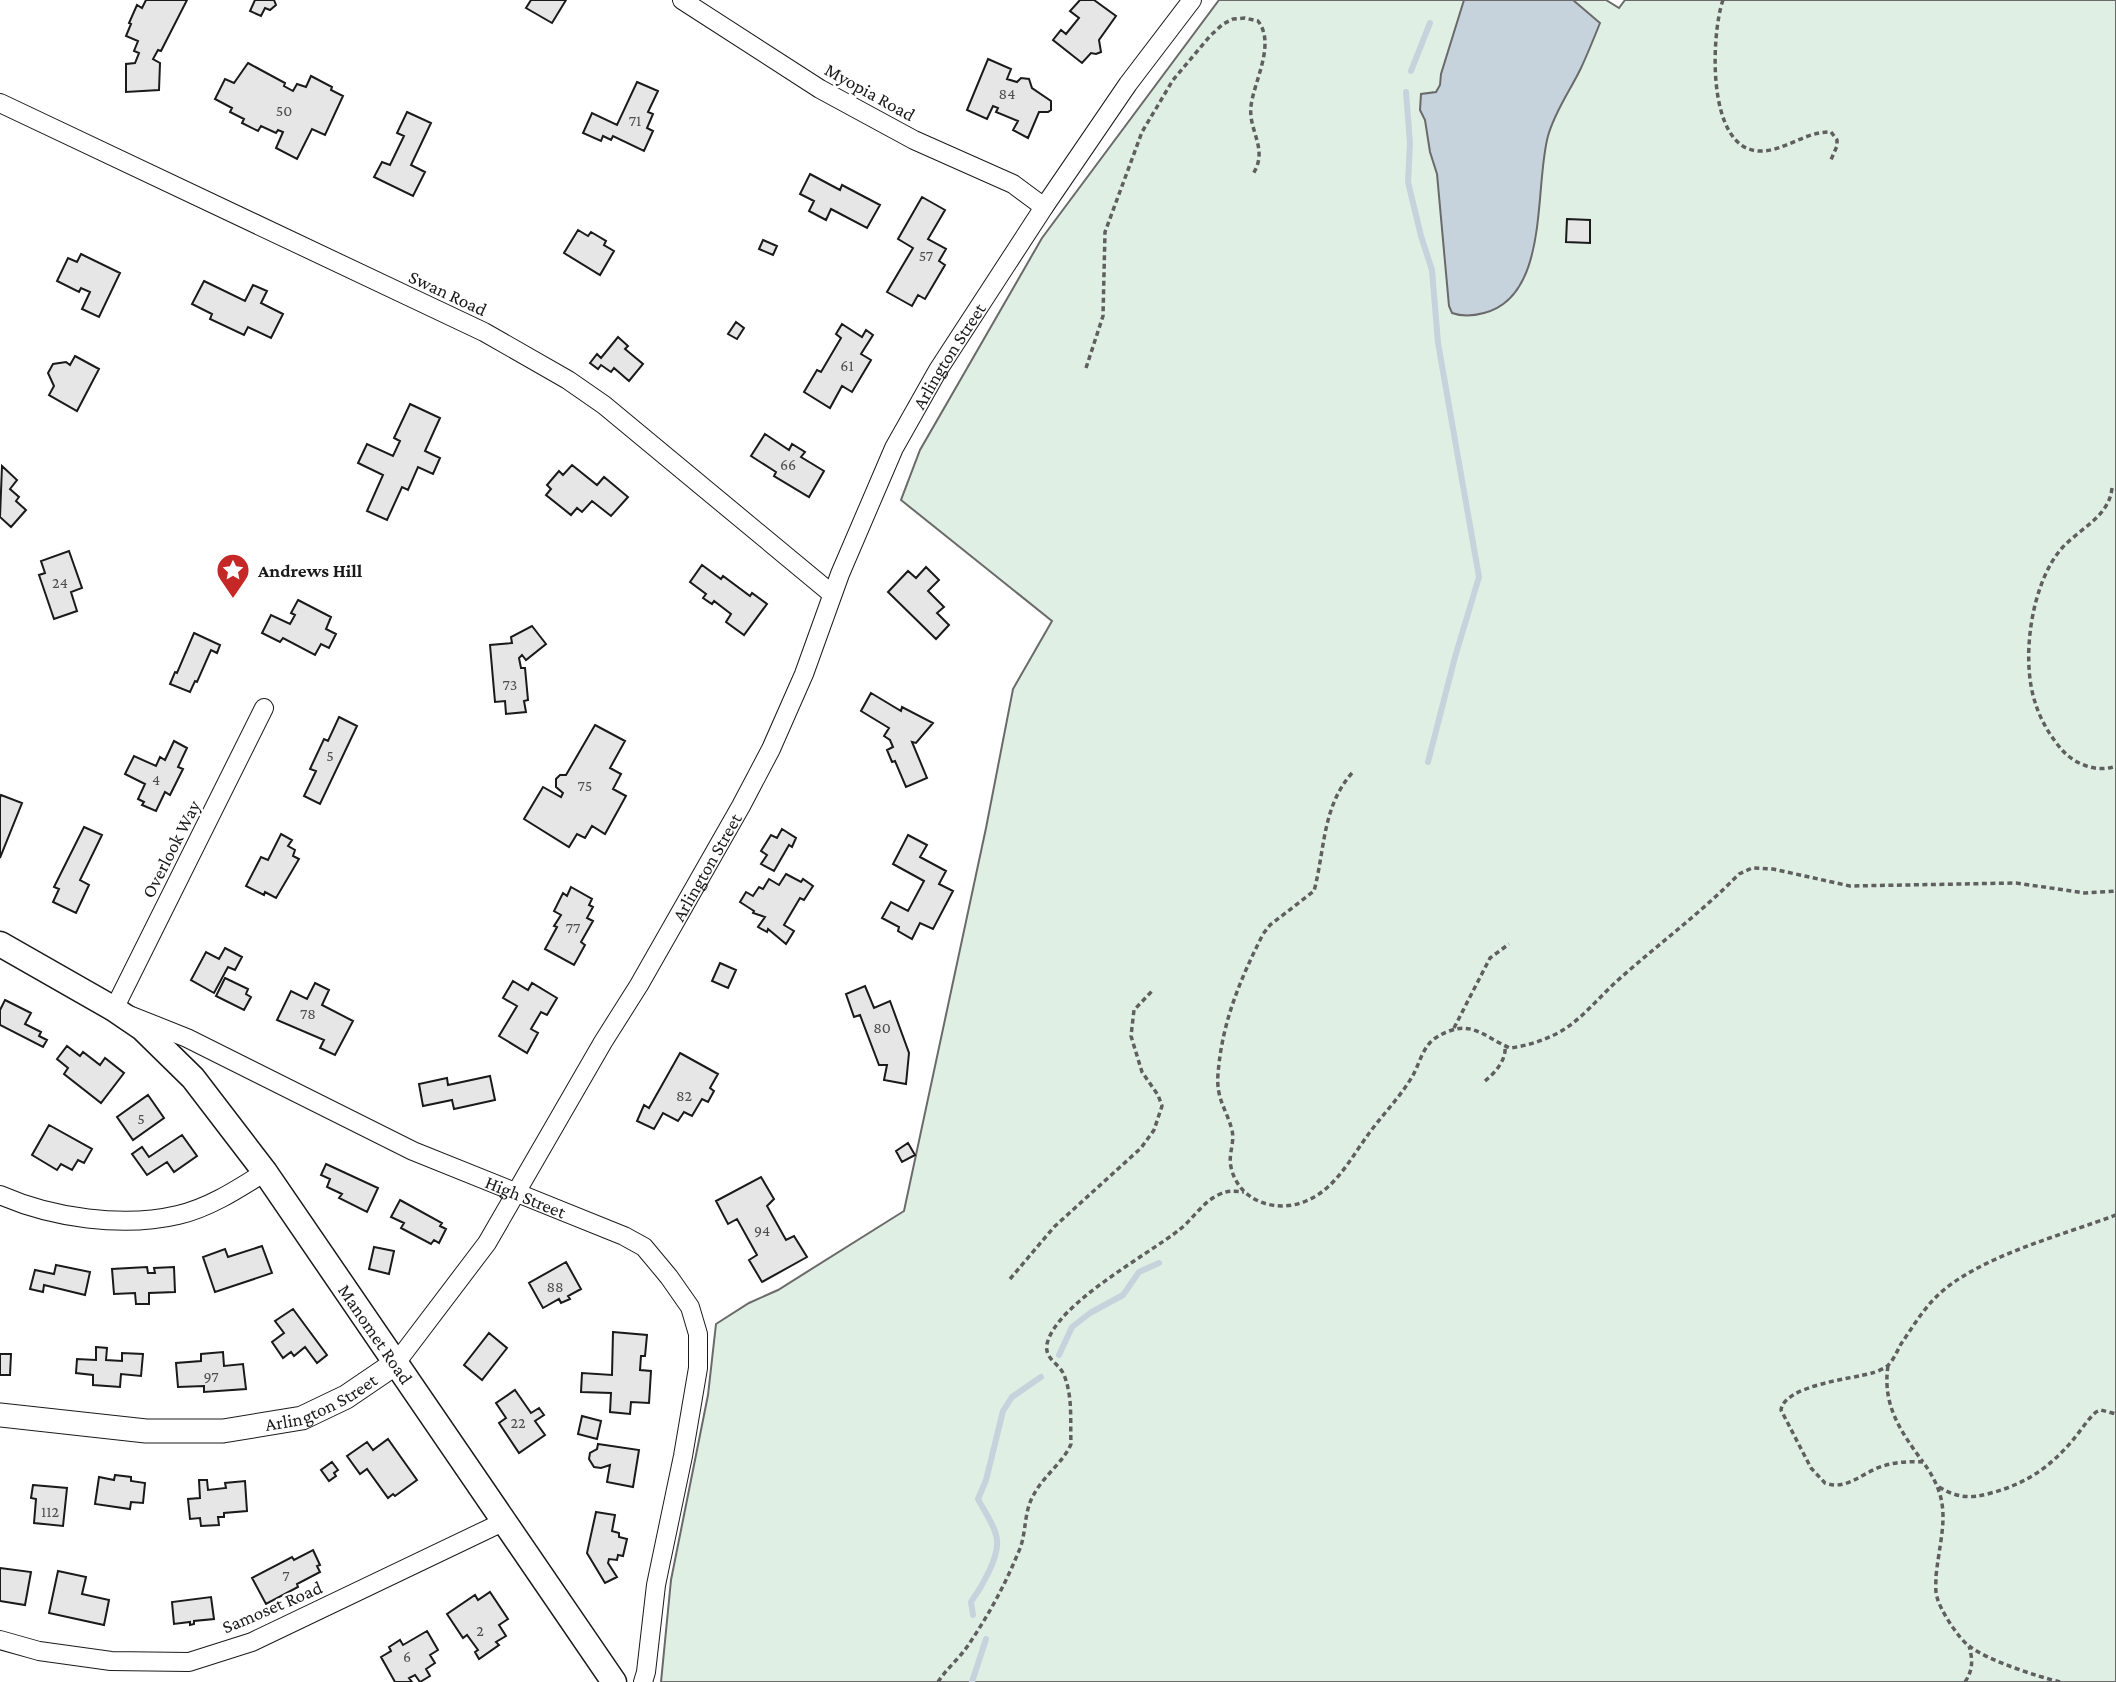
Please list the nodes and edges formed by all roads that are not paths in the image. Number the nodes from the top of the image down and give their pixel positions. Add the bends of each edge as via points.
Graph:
1 (682, 0) edge
2 (1192, 0) edge
3 (0, 103) edge
4 (1044, 207) junction
5 (832, 594) junction
6 (264, 708) dead end
7 (0, 944) edge
8 (114, 1009) junction
9 (265, 1172) junction
10 (516, 1193) junction
11 (0, 1195) edge
12 (396, 1363) junction
13 (0, 1415) edge
14 (505, 1521) junction
15 (0, 1640) edge
16 (614, 1682) edge
17 (643, 1682) edge

1 - 4 street, Myopia Road via 821,89 914,141 1013,184
2 - 4 street, Arlington Street
3 - 5 street, Swan Road via 484,332 568,380
4 - 5 street, Arlington Street via 938,370 894,448
5 - 10 street, Arlington Street via 804,674 741,806
6 - 8 street, Overlook Way
7 - 8 main road, High Street
8 - 9 main road, Manomet Road via 142,1028 193,1078
8 - 10 street, High Street via 187,1038 413,1151
9 - 11 street via 228,1195 179,1215 116,1222 26,1207
9 - 12 main road, Manomet Road
10 - 12 street, Arlington Street via 487,1243
10 - 17 street, High Street via 644,1247 690,1307 698,1334 698,1368 656,1585
12 - 13 street, Arlington Street via 346,1397 302,1418 223,1431 146,1432
12 - 14 main road, Manomet Road
14 - 15 street, Samoset Road via 252,1642 189,1662 111,1661 39,1651
14 - 16 main road, Manomet Road

